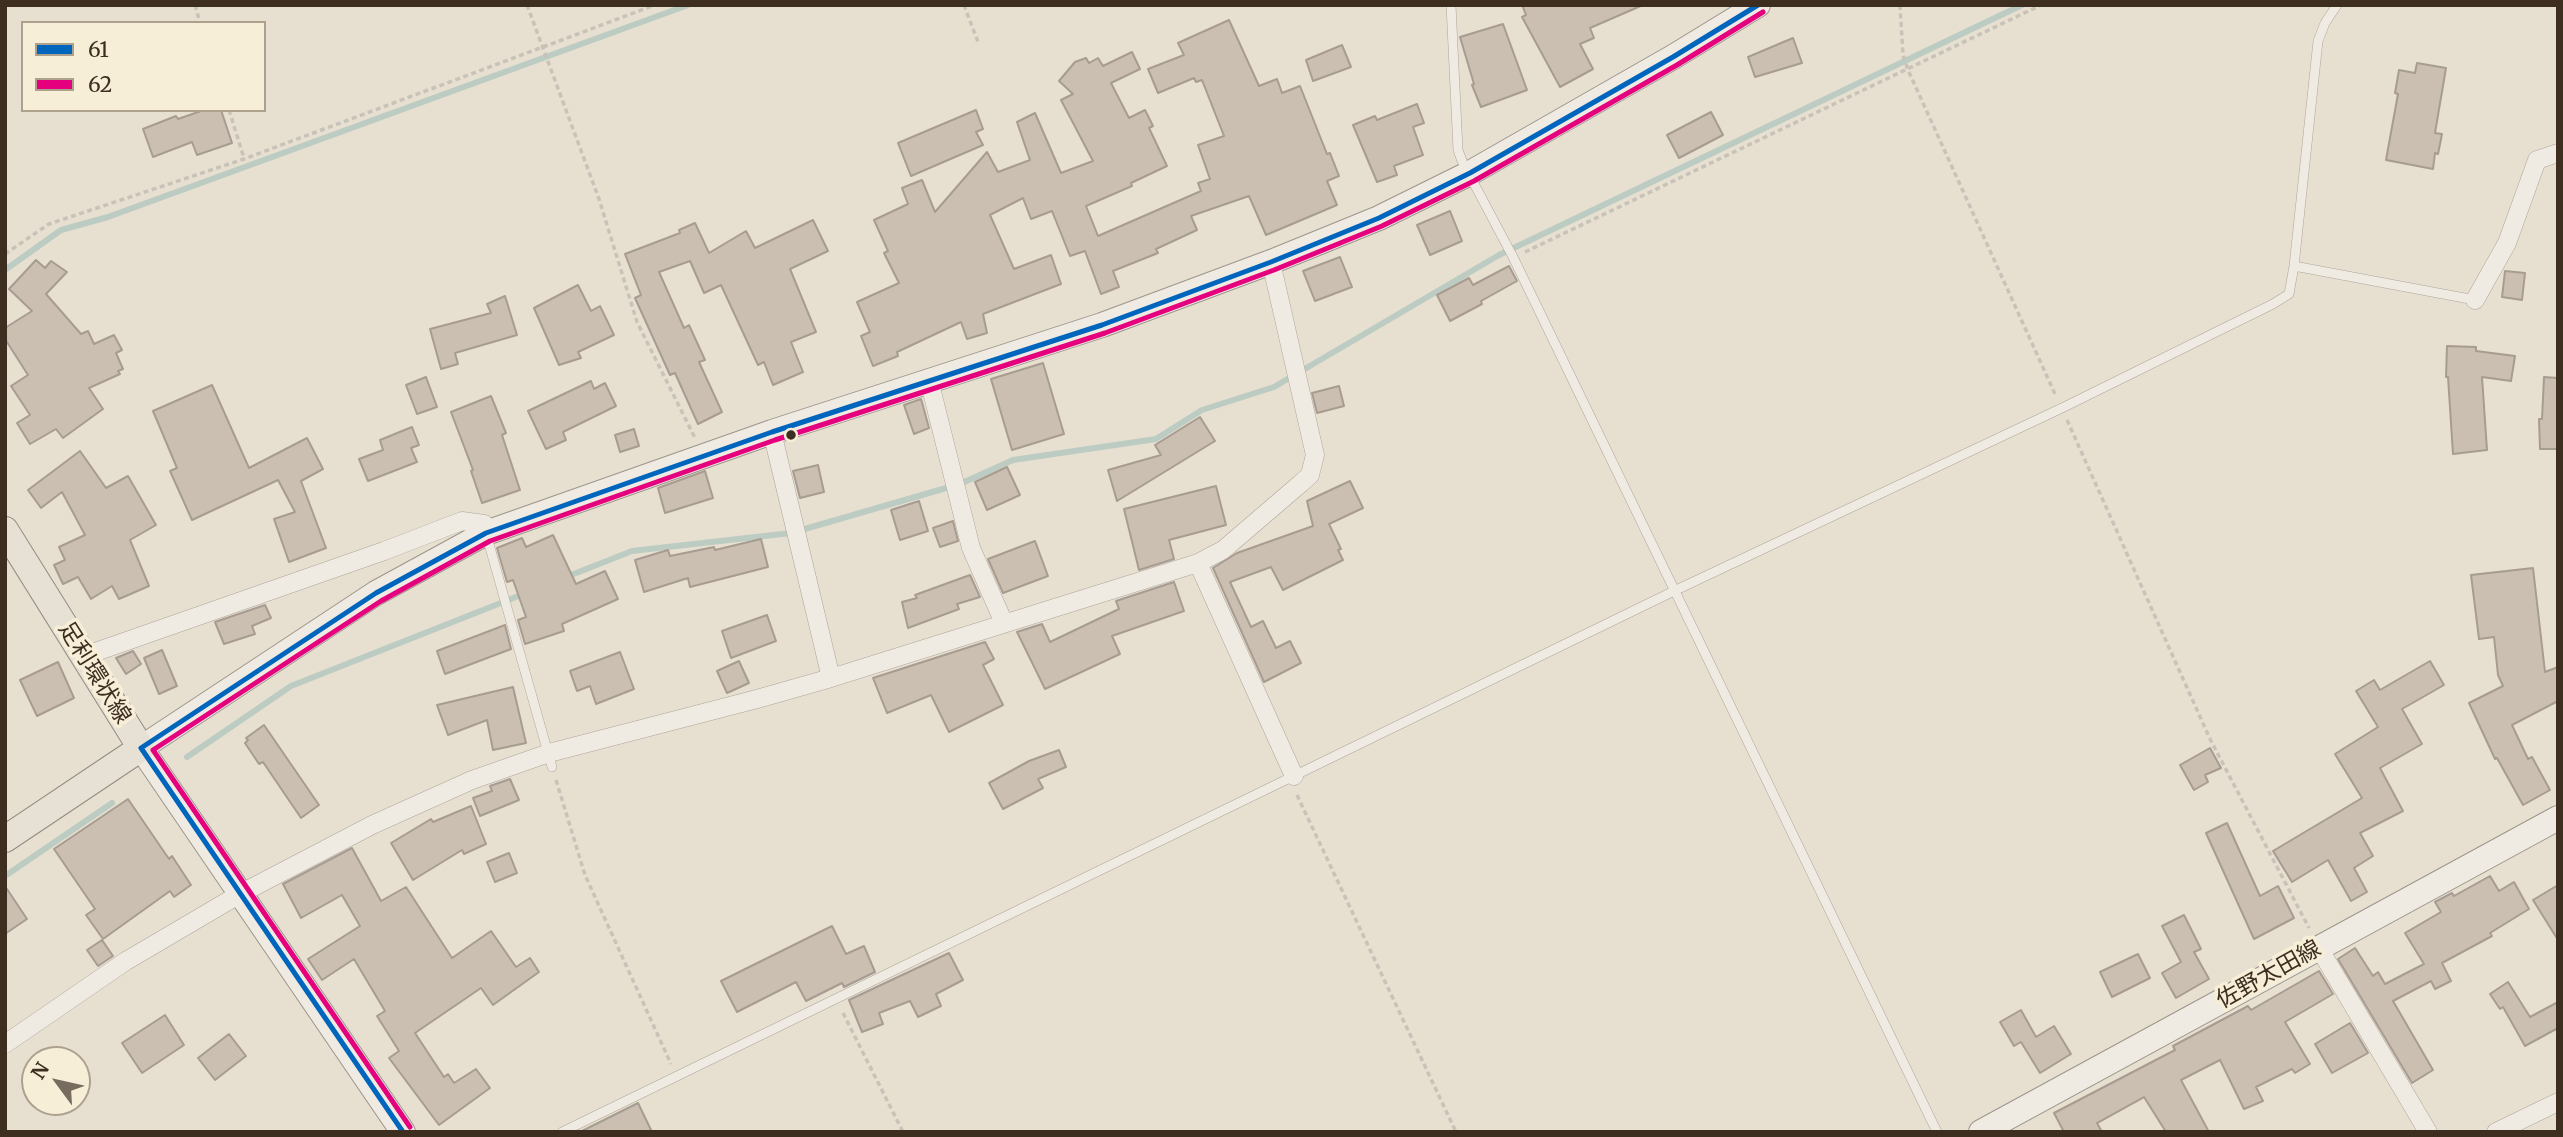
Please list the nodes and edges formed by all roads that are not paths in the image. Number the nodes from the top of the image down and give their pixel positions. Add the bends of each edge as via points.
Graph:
1 (1451, 5) edge
2 (1758, 5) edge
3 (2337, 5) edge
4 (2558, 153) edge
5 (1470, 173) junction
6 (1270, 262) junction
7 (2294, 266) junction
8 (2475, 300) joint
9 (929, 380) junction
10 (772, 432) junction
11 (5, 530) edge
12 (485, 533) junction
13 (1198, 563) junction
14 (1674, 591) junction
15 (1004, 623) junction
16 (84, 656) junction
17 (831, 678) junction
18 (141, 748) junction
19 (550, 760) junction
20 (1291, 778) junction
21 (2558, 818) edge
22 (5, 839) edge
23 (240, 894) junction
24 (2319, 948) junction
25 (5, 1044) edge
26 (2558, 1102) edge
27 (403, 1132) edge
28 (562, 1132) edge
29 (1937, 1132) edge
30 (1981, 1132) edge
31 (2428, 1132) edge
32 (2496, 1132) edge

1 - 5 lane via 1458,150
2 - 5 street
3 - 7 lane via 2318,41
4 - 8 street via 2537,160 2507,243
5 - 6 street via 1379,218
5 - 14 lane
6 - 9 street via 1102,325
6 - 13 street via 1315,455 1310,475 1223,550
7 - 8 lane
7 - 14 lane via 2289,294 2273,304
9 - 10 street
9 - 15 street via 971,548
10 - 12 street
10 - 17 street
11 - 16 main road, 足利環状線
12 - 16 street via 484,524 462,521
12 - 18 street via 376,593
12 - 19 lane
13 - 15 street
13 - 20 street
14 - 20 lane
14 - 29 lane
15 - 17 street
16 - 18 main road, 足利環状線
17 - 19 street
18 - 22 main road, 足利環状線
18 - 23 street
19 - 23 street via 472,780 372,825
20 - 28 lane
21 - 24 street, 佐野太田線
23 - 25 street via 126,961
23 - 27 street
24 - 30 street, 佐野太田線
24 - 31 street
26 - 32 street

